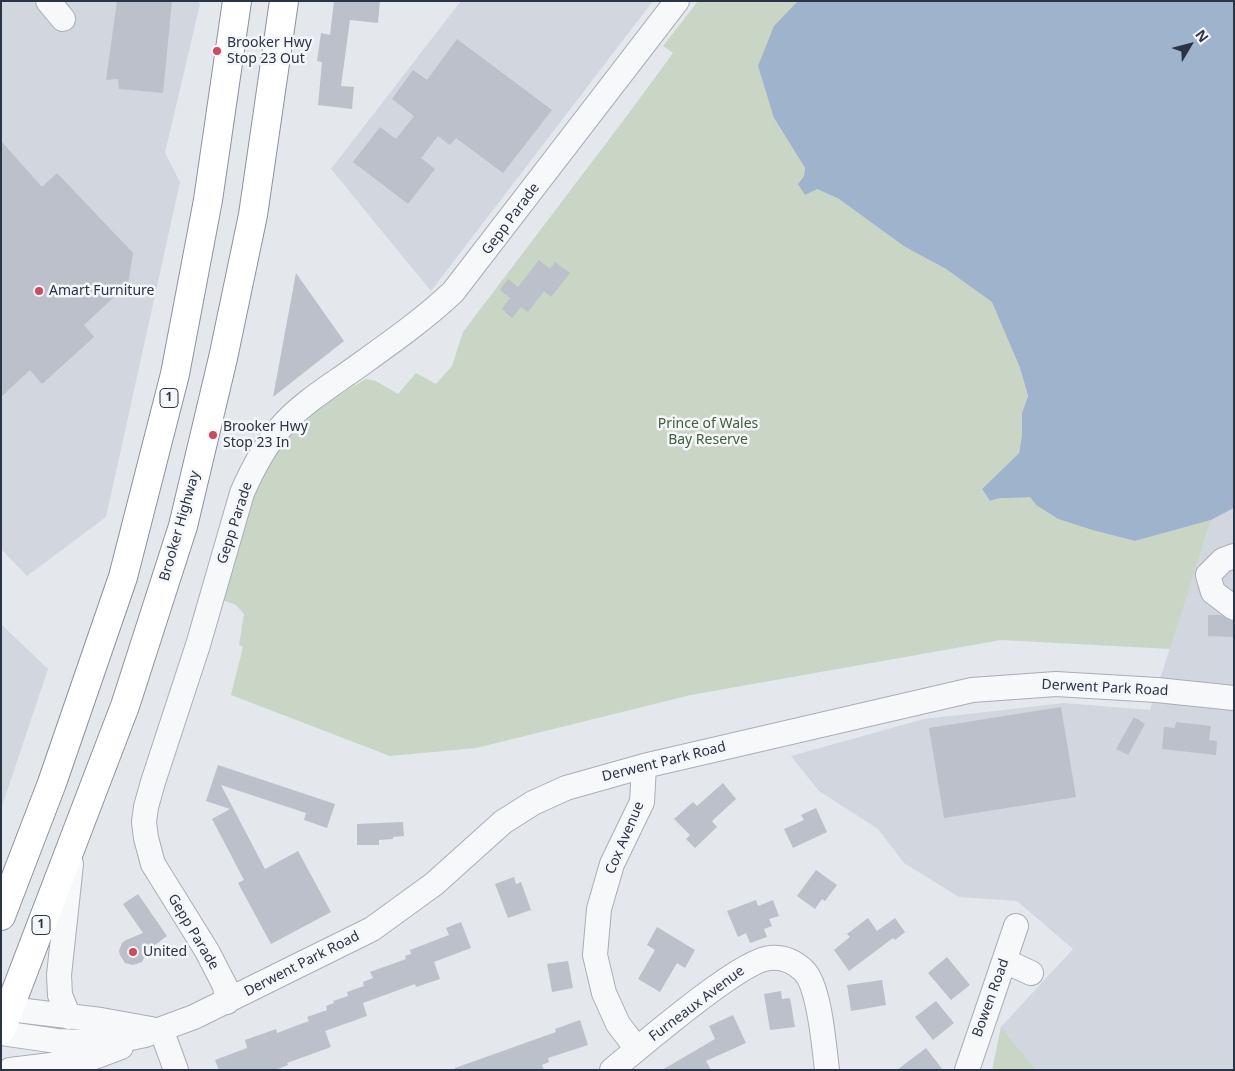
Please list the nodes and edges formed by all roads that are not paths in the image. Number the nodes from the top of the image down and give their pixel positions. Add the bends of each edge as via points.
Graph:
1 (237, 1) edge
2 (284, 1) edge
3 (676, 1) edge
4 (1234, 556) edge
5 (1234, 608) edge
6 (1234, 698) edge
7 (644, 766) junction
8 (74, 840) junction
9 (1, 916) edge
10 (1016, 926) dead end
11 (1005, 962) junction
12 (1031, 973) dead end
13 (227, 1002) junction
14 (68, 1017) junction
15 (3, 1020) edge
16 (154, 1031) junction
17 (637, 1049) junction
18 (10, 1070) edge
19 (176, 1070) edge
20 (612, 1070) edge
21 (827, 1070) edge
22 (967, 1070) edge

1 - 9 highway, 1 via 208,200 175,374 131,548 110,619
2 - 8 highway, Brooker Highway / 1 via 253,215 183,526 125,706
3 - 13 street, Gepp Parade via 453,292 412,328 300,409 281,427 252,471 152,782 144,822 153,864 207,951 225,986
4 - 5 street via 1223,560 1208,575 1213,592
6 - 7 street, Derwent Park Road via 1056,684 972,690
7 - 13 street, Derwent Park Road via 566,788 533,803 503,822 434,884 372,929
7 - 17 street, Cox Avenue via 642,802 612,864 599,909 595,955 604,993 618,1024
8 - 14 street via 59,975 60,995
8 - 15 highway, Brooker Highway / 1
10 - 11 street, Bowen Road
11 - 12 street
11 - 22 street, Bowen Road
13 - 16 street, Derwent Park Road
14 - 15 street
14 - 16 street via 102,1020
15 - 16 street, Derwent Park Road via 57,1041 116,1041
16 - 18 street via 112,1052 84,1060
16 - 19 street
17 - 20 street, Furneaux Avenue
17 - 21 street, Furneaux Avenue via 746,967 769,958 789,960 805,972 815,992

